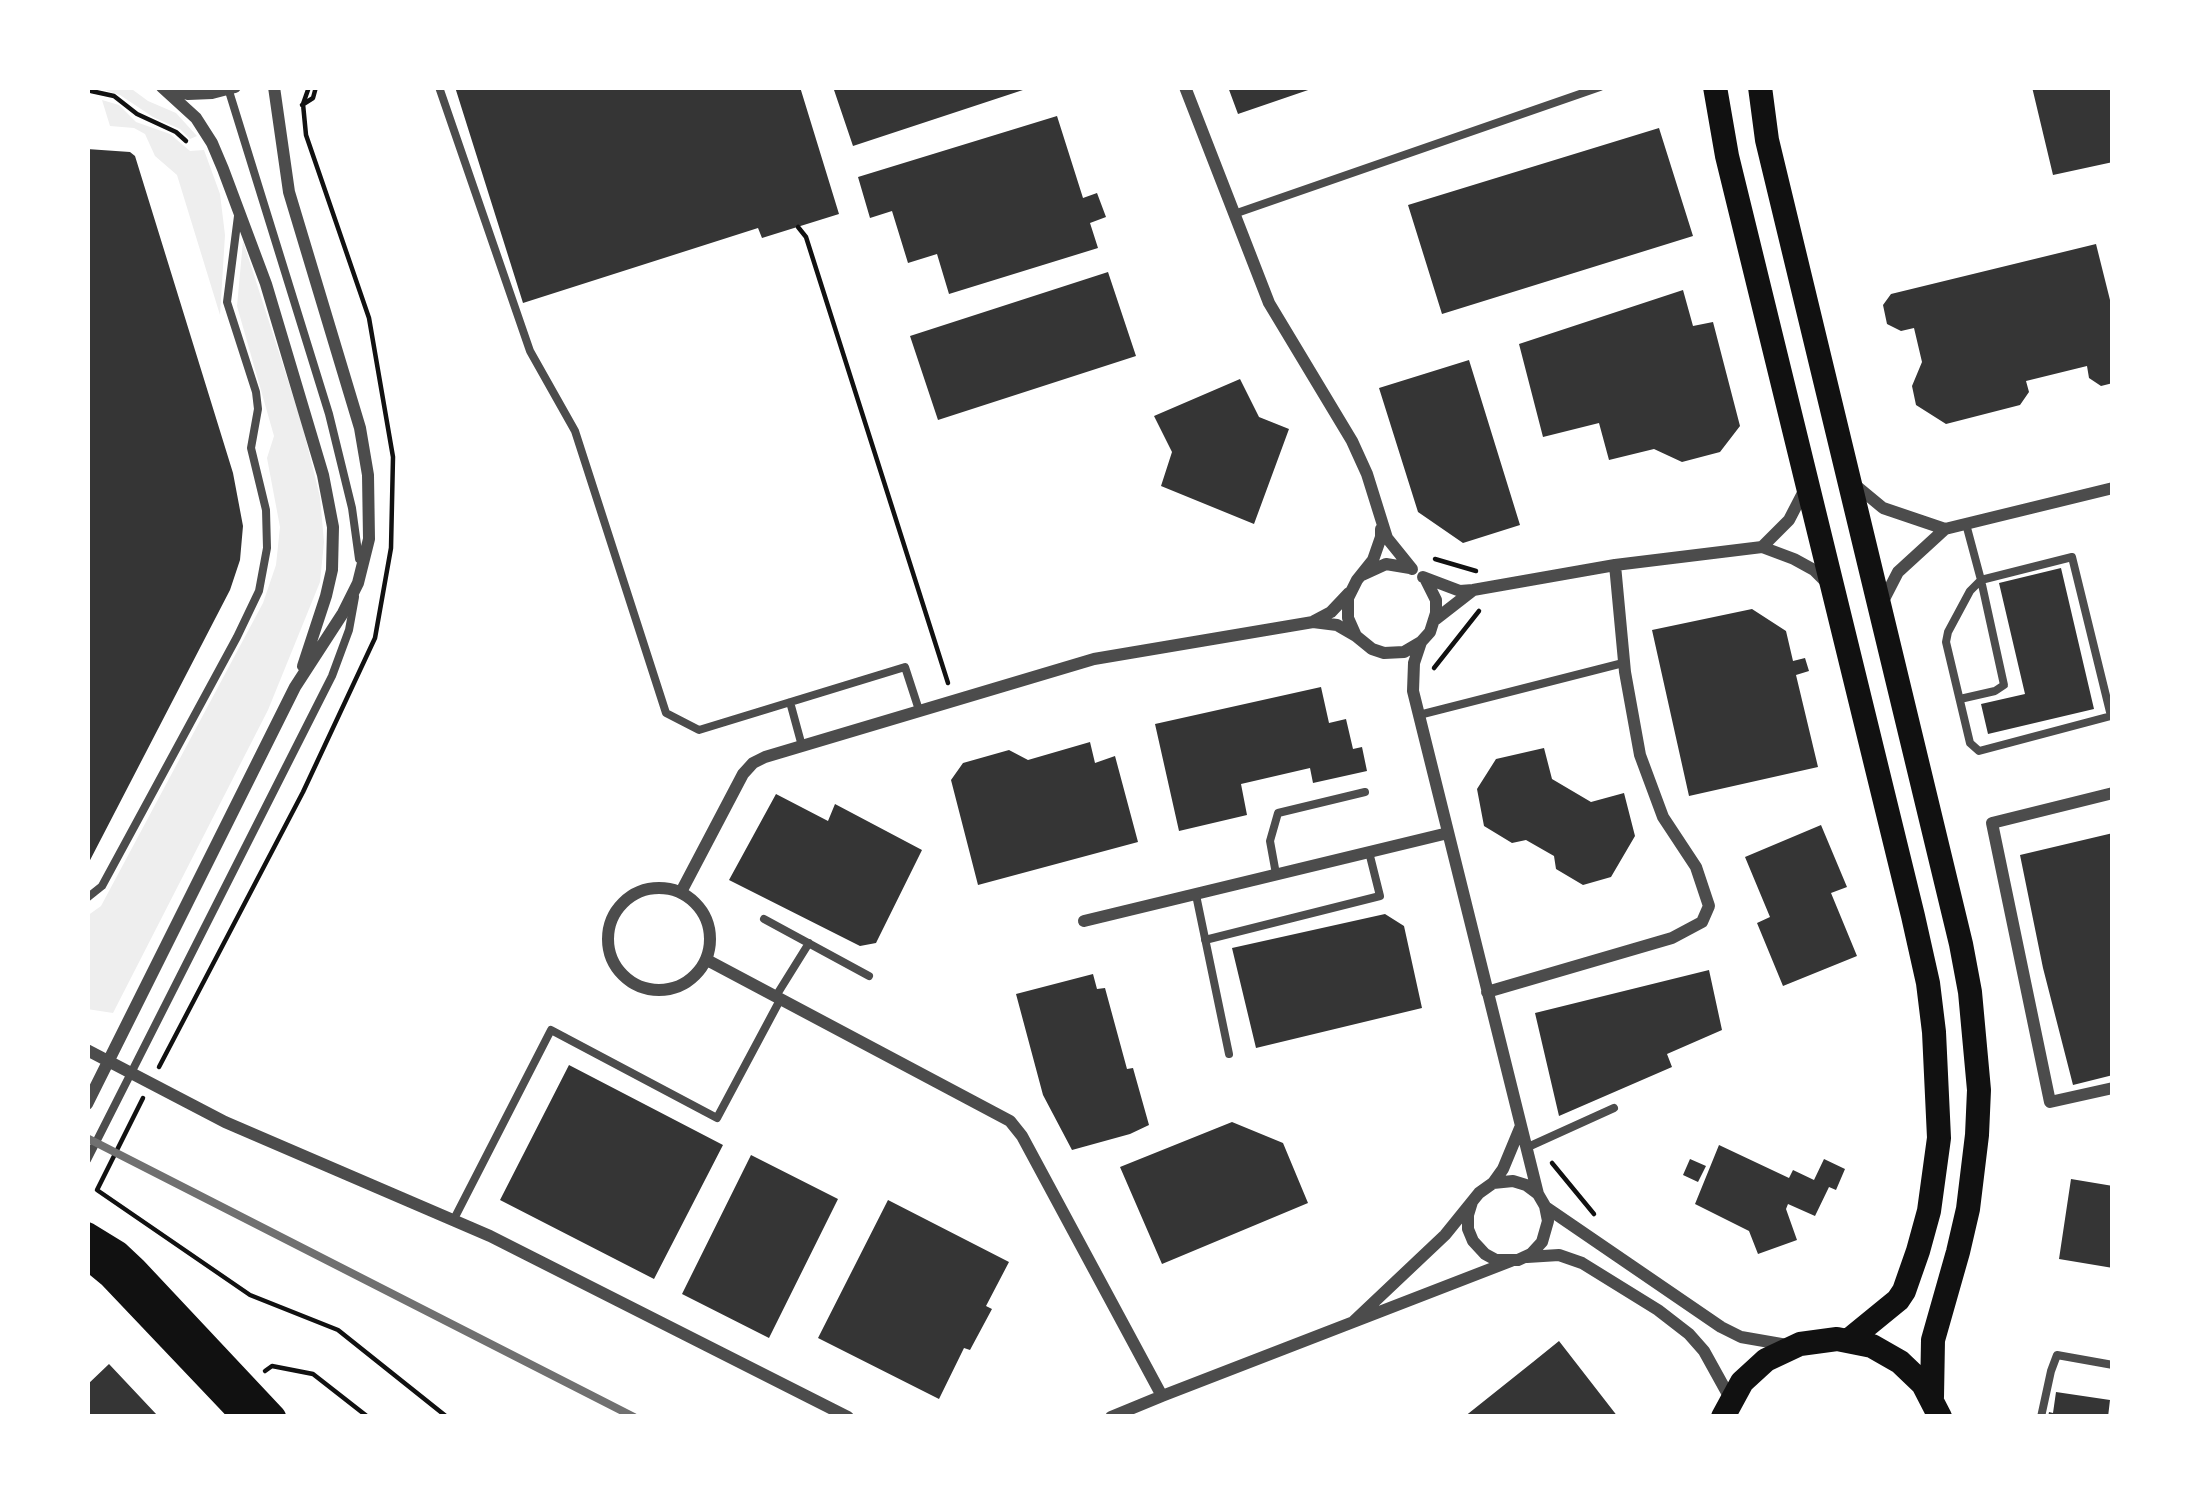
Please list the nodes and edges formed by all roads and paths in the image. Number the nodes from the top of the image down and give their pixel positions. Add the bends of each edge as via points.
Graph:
1 (163, 87) edge
2 (274, 87) edge
3 (439, 87) edge
4 (1185, 87) edge
5 (1600, 87) edge
6 (1714, 87) edge
7 (1760, 87) edge
8 (230, 88) edge
9 (239, 208) junction
10 (1233, 214) junction
11 (798, 227) dead end
12 (1807, 478) junction
13 (1849, 479) junction
14 (2113, 488) edge
15 (1381, 521) junction
16 (1966, 523) junction
17 (1945, 529) junction
18 (1762, 547) junction
19 (1615, 565) junction
20 (1417, 573) junction
21 (1362, 575) junction
22 (1981, 580) junction
23 (358, 583) junction
24 (1473, 590) junction
25 (1835, 590) junction
26 (1350, 592) junction
27 (1879, 609) junction
28 (1435, 620) junction
29 (1313, 622) junction
30 (1356, 636) junction
31 (1421, 642) junction
32 (1624, 662) junction
33 (1394, 663) junction
34 (296, 688) junction
35 (1413, 691) junction
36 (1960, 699) junction
37 (953, 700) junction
38 (790, 702) junction
39 (919, 710) junction
40 (1419, 716) junction
41 (802, 746) junction
42 (1365, 792) dead end
43 (2113, 793) edge
44 (1448, 833) junction
45 (1369, 852) junction
46 (1276, 874) junction
47 (681, 892) junction
48 (1196, 894) junction
49 (87, 898) edge
50 (764, 919) dead end
51 (1084, 921) dead end
52 (1205, 940) junction
53 (809, 943) junction
54 (707, 960) junction
55 (869, 976) dead end
56 (1487, 992) junction
57 (778, 999) junction
58 (172, 1041) dead end
59 (87, 1050) edge
60 (1229, 1054) dead end
61 (2113, 1088) edge
62 (87, 1104) edge
63 (1614, 1108) dead end
64 (1520, 1126) junction
65 (1527, 1148) junction
66 (87, 1160) edge
67 (1492, 1184) junction
68 (1541, 1200) junction
69 (1472, 1202) junction
70 (454, 1219) junction
71 (87, 1234) edge
72 (87, 1257) edge
73 (1526, 1257) junction
74 (1511, 1261) junction
75 (1348, 1326) junction
76 (1850, 1340) junction
77 (1794, 1346) junction
78 (2113, 1365) edge
79 (262, 1372) dead end
80 (1162, 1396) junction
81 (1936, 1407) edge
82 (1727, 1408) edge
83 (244, 1417) edge
84 (274, 1417) edge
85 (368, 1417) edge
86 (447, 1417) edge
87 (848, 1417) edge
88 (1111, 1417) edge
89 (2041, 1417) edge

1 - 8 street via 188,94
1 - 9 street via 209,139
2 - 23 street via 289,192 368,475 370,520
3 - 38 lane via 523,333 575,431 665,713 699,730
4 - 10 street
5 - 10 lane
6 - 12 main road
7 - 13 main road
8 - 23 lane via 344,471
9 - 34 street via 308,420 333,527 332,570
9 - 49 lane via 227,302 258,409 251,448 267,548 259,591 102,886
10 - 15 street via 1268,303 1352,441
11 - 37 path
12 - 18 street via 1789,520
12 - 25 main road
13 - 17 street via 1882,508
13 - 27 main road
14 - 16 street
15 - 20 street
15 - 21 street
16 - 17 street
16 - 22 lane
17 - 27 street via 1898,572
18 - 19 street
18 - 25 street via 1814,570
19 - 24 street
19 - 32 street
20 - 21 street via 1385,564
20 - 24 street
20 - 28 street via 1436,600
21 - 26 street
22 - 36 lane via 1946,642
22 - 36 lane via 2003,685
22 - 36 lane via 2072,557 2111,716 1979,752
23 - 34 street
23 - 66 lane via 332,676
24 - 28 street
25 - 76 main road via 1928,983 1939,1138 1912,1272 1898,1300
26 - 29 street
26 - 30 street
27 - 81 main road via 1961,944 1979,1090 1967,1209 1933,1340
28 - 31 street
29 - 30 street
29 - 37 street via 1094,658
30 - 33 street
31 - 33 street
31 - 35 street
32 - 40 lane
32 - 56 street via 1640,755 1663,817 1703,885 1702,922
33 - 35 street
34 - 62 street
35 - 40 street
37 - 39 street
38 - 39 lane via 905,667
38 - 41 lane
39 - 41 street
40 - 44 street
41 - 47 street via 742,774
42 - 46 lane via 1278,813 1270,841
43 - 61 street via 1992,823 2050,1102
44 - 45 street
44 - 56 street
45 - 46 street
45 - 52 lane via 1380,896
46 - 48 street
47 - 54 street via 710,929
47 - 54 street via 647,889 619,907 610,923 611,957 633,983 667,990
48 - 51 street
48 - 52 lane
50 - 53 lane
52 - 60 lane
53 - 55 lane
53 - 57 lane
54 - 57 street
56 - 64 street
57 - 70 lane via 717,1118 550,1030
57 - 80 street via 1015,1126
58 - 86 path via 97,1190 250,1295 338,1330
59 - 70 street via 258,1137
63 - 65 lane
64 - 65 street
64 - 67 street
65 - 68 street
67 - 68 street via 1526,1185
67 - 69 street
68 - 73 street via 1546,1234
68 - 77 street via 1721,1327
69 - 74 street via 1472,1241 1485,1255
69 - 75 street
70 - 87 street
71 - 84 main road via 135,1269
72 - 83 main road
73 - 74 street
73 - 82 street via 1582,1262 1658,1310 1704,1351
74 - 75 street
75 - 80 street
76 - 77 main road
76 - 81 main road via 1900,1362
77 - 82 main road via 1757,1366
78 - 89 lane via 2057,1355
79 - 85 path via 272,1366 313,1375
80 - 88 street

